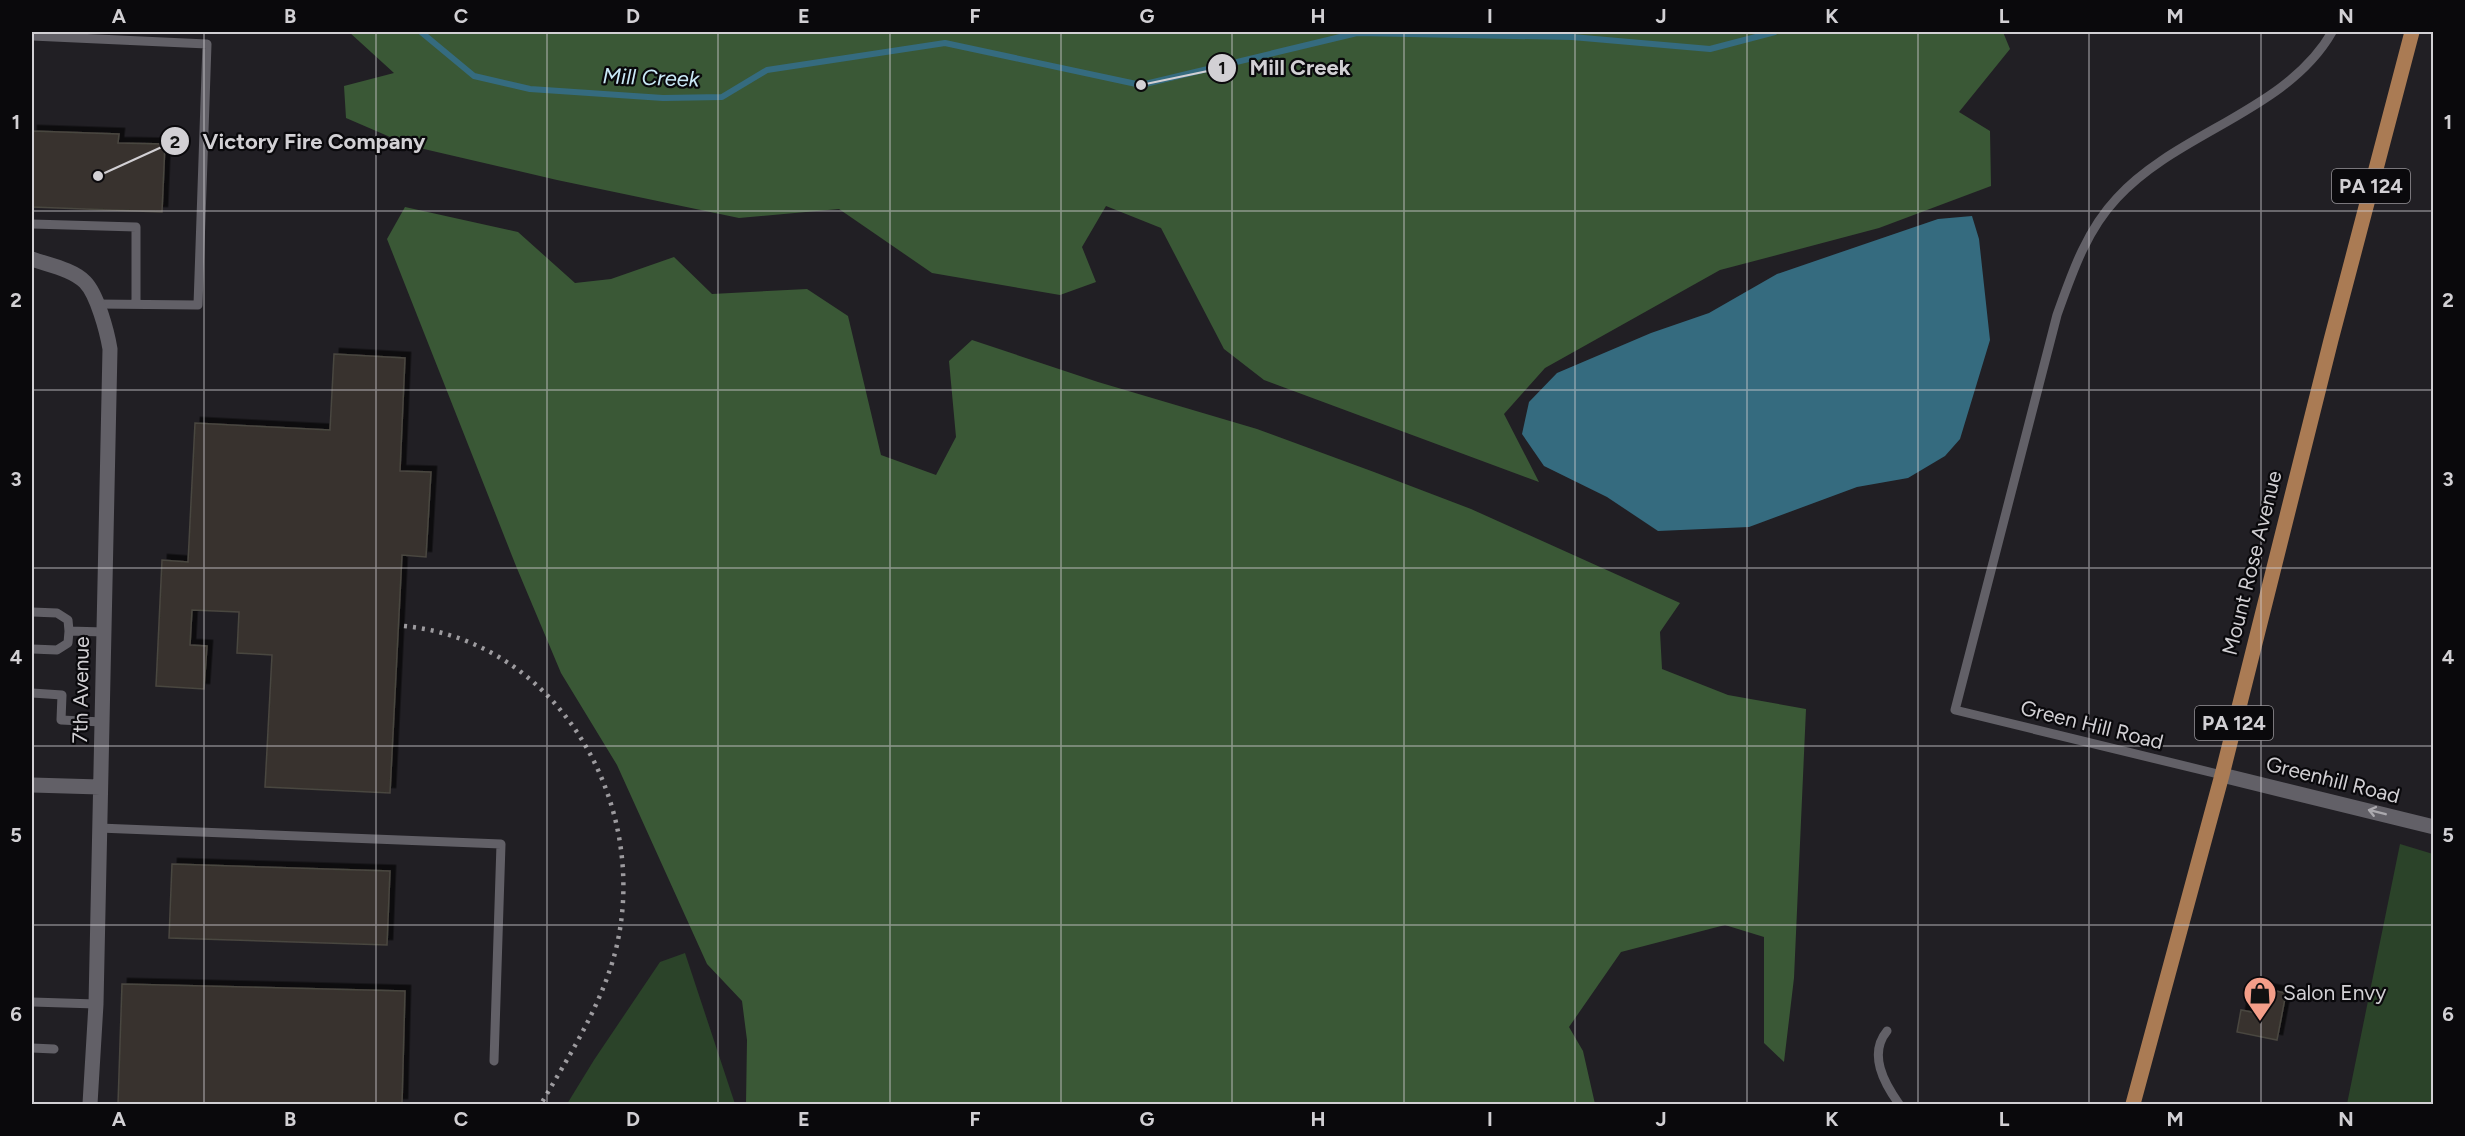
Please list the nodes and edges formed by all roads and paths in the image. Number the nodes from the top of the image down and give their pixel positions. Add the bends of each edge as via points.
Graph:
1 (2332, 32) edge
2 (2412, 32) edge
3 (32, 36) edge
4 (32, 224) edge
5 (32, 259) edge
6 (96, 304) junction
7 (136, 304) junction
8 (32, 612) edge
9 (69, 631) junction
10 (104, 632) junction
11 (32, 649) edge
12 (32, 693) edge
13 (102, 722) junction
14 (2222, 774) junction
15 (32, 785) edge
16 (100, 787) junction
17 (2433, 827) edge
18 (99, 828) junction
19 (32, 1002) edge
20 (96, 1004) junction
21 (1887, 1031) dead end
22 (32, 1048) edge
23 (54, 1049) dead end
24 (494, 1061) dead end
25 (90, 1104) edge
26 (1899, 1104) edge
27 (2133, 1104) edge

1 - 14 lane, Green Hill Road via 2305,65 2279,88 2143,173 2116,198 2092,230 2057,315 1955,710
2 - 14 main road, Mount Rose Avenue / PA 124
3 - 7 lane via 207,44 198,305
4 - 7 lane via 136,226
5 - 6 street, 7th Avenue via 85,282
6 - 7 lane
6 - 10 street, 7th Avenue via 110,349
8 - 9 lane via 57,613 68,620
9 - 10 lane
9 - 11 lane via 68,643 57,650
10 - 13 street, 7th Avenue
12 - 13 lane via 62,695 61,720
13 - 16 street, 7th Avenue
17 -> 14 street, Greenhill Road
14 - 27 main road, Mount Rose Avenue / PA 124
15 - 16 street
16 - 18 street, 7th Avenue
18 - 20 street, 7th Avenue
18 - 24 lane via 501,844
19 - 20 lane
20 - 25 street, 7th Avenue
21 - 26 lane via 1879,1047 1880,1070
22 - 23 lane

